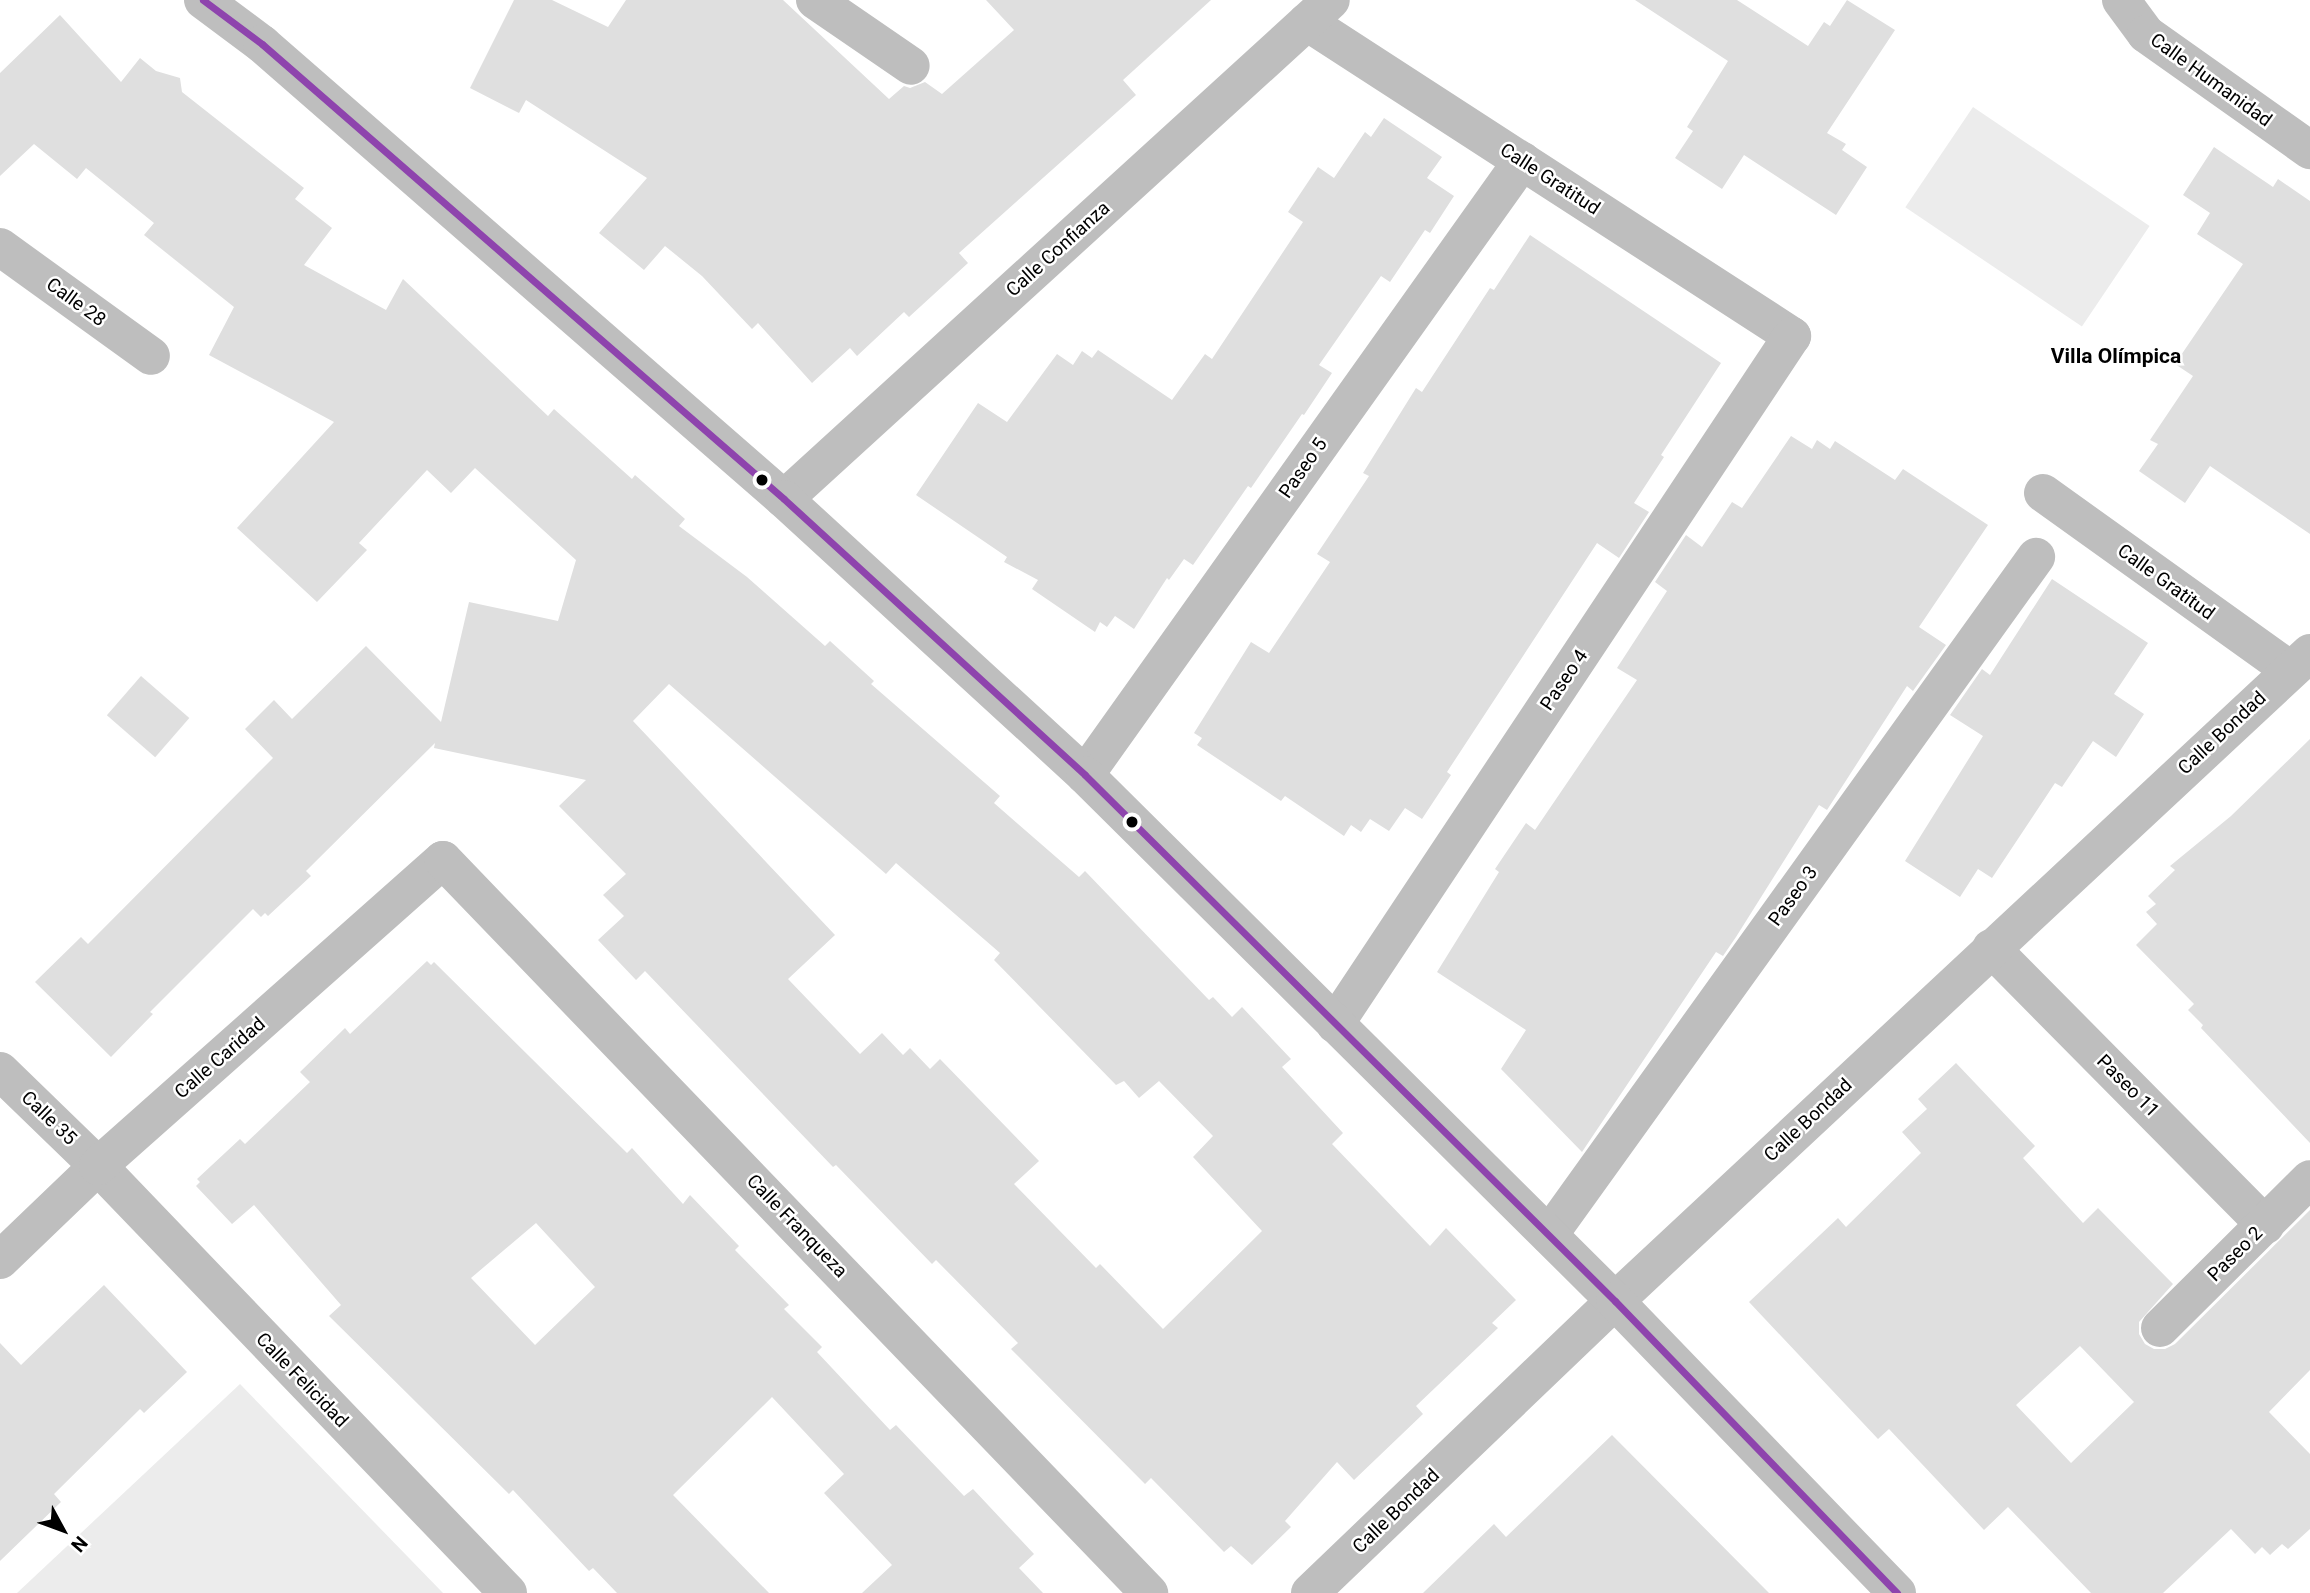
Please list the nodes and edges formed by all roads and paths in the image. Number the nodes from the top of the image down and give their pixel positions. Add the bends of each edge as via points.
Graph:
1 (203, 0) edge
2 (815, 0) edge
3 (2121, 0) edge
4 (1319, 11) edge
5 (911, 66) dead end
6 (2310, 150) edge
7 (1522, 161) junction
8 (0, 247) edge
9 (1792, 336) joint
10 (151, 356) dead end
11 (2043, 493) dead end
12 (784, 499) junction
13 (2036, 557) dead end
14 (2300, 662) edge
15 (1085, 775) junction
16 (443, 860) joint
17 (1991, 948) junction
18 (1335, 1024) junction
19 (0, 1071) edge
20 (98, 1166) junction
21 (2310, 1179) edge
22 (2264, 1225) junction
23 (1549, 1235) junction
24 (0, 1260) edge
25 (1615, 1301) junction
26 (2160, 1328) dead end
27 (508, 1593) edge
28 (1149, 1593) edge
29 (1310, 1593) edge
30 (1897, 1593) edge

1 - 12 street via 262,44
2 - 5 street
3 - 6 street, Calle Humanidad via 2146,34
4 - 7 street, Calle Gratitud
4 - 12 street, Calle Confianza
7 - 9 street, Calle Gratitud
7 - 15 street, Paseo 5
8 - 10 street, Calle 28
9 - 18 street, Paseo 4
11 - 14 street, Calle Gratitud
12 - 15 street
13 - 23 street, Paseo 3
14 - 17 street, Calle Bondad
15 - 18 street
16 - 20 street, Calle Caridad
16 - 28 street, Calle Franqueza
17 - 22 street, Paseo 11
17 - 25 street, Calle Bondad
18 - 23 street
19 - 20 street, Calle 35
20 - 24 street, Calle Caridad
20 - 27 street, Calle Felicidad
21 - 22 street, Paseo 2
22 - 26 street, Paseo 2
23 - 25 street
25 - 29 street, Calle Bondad
25 - 30 street

